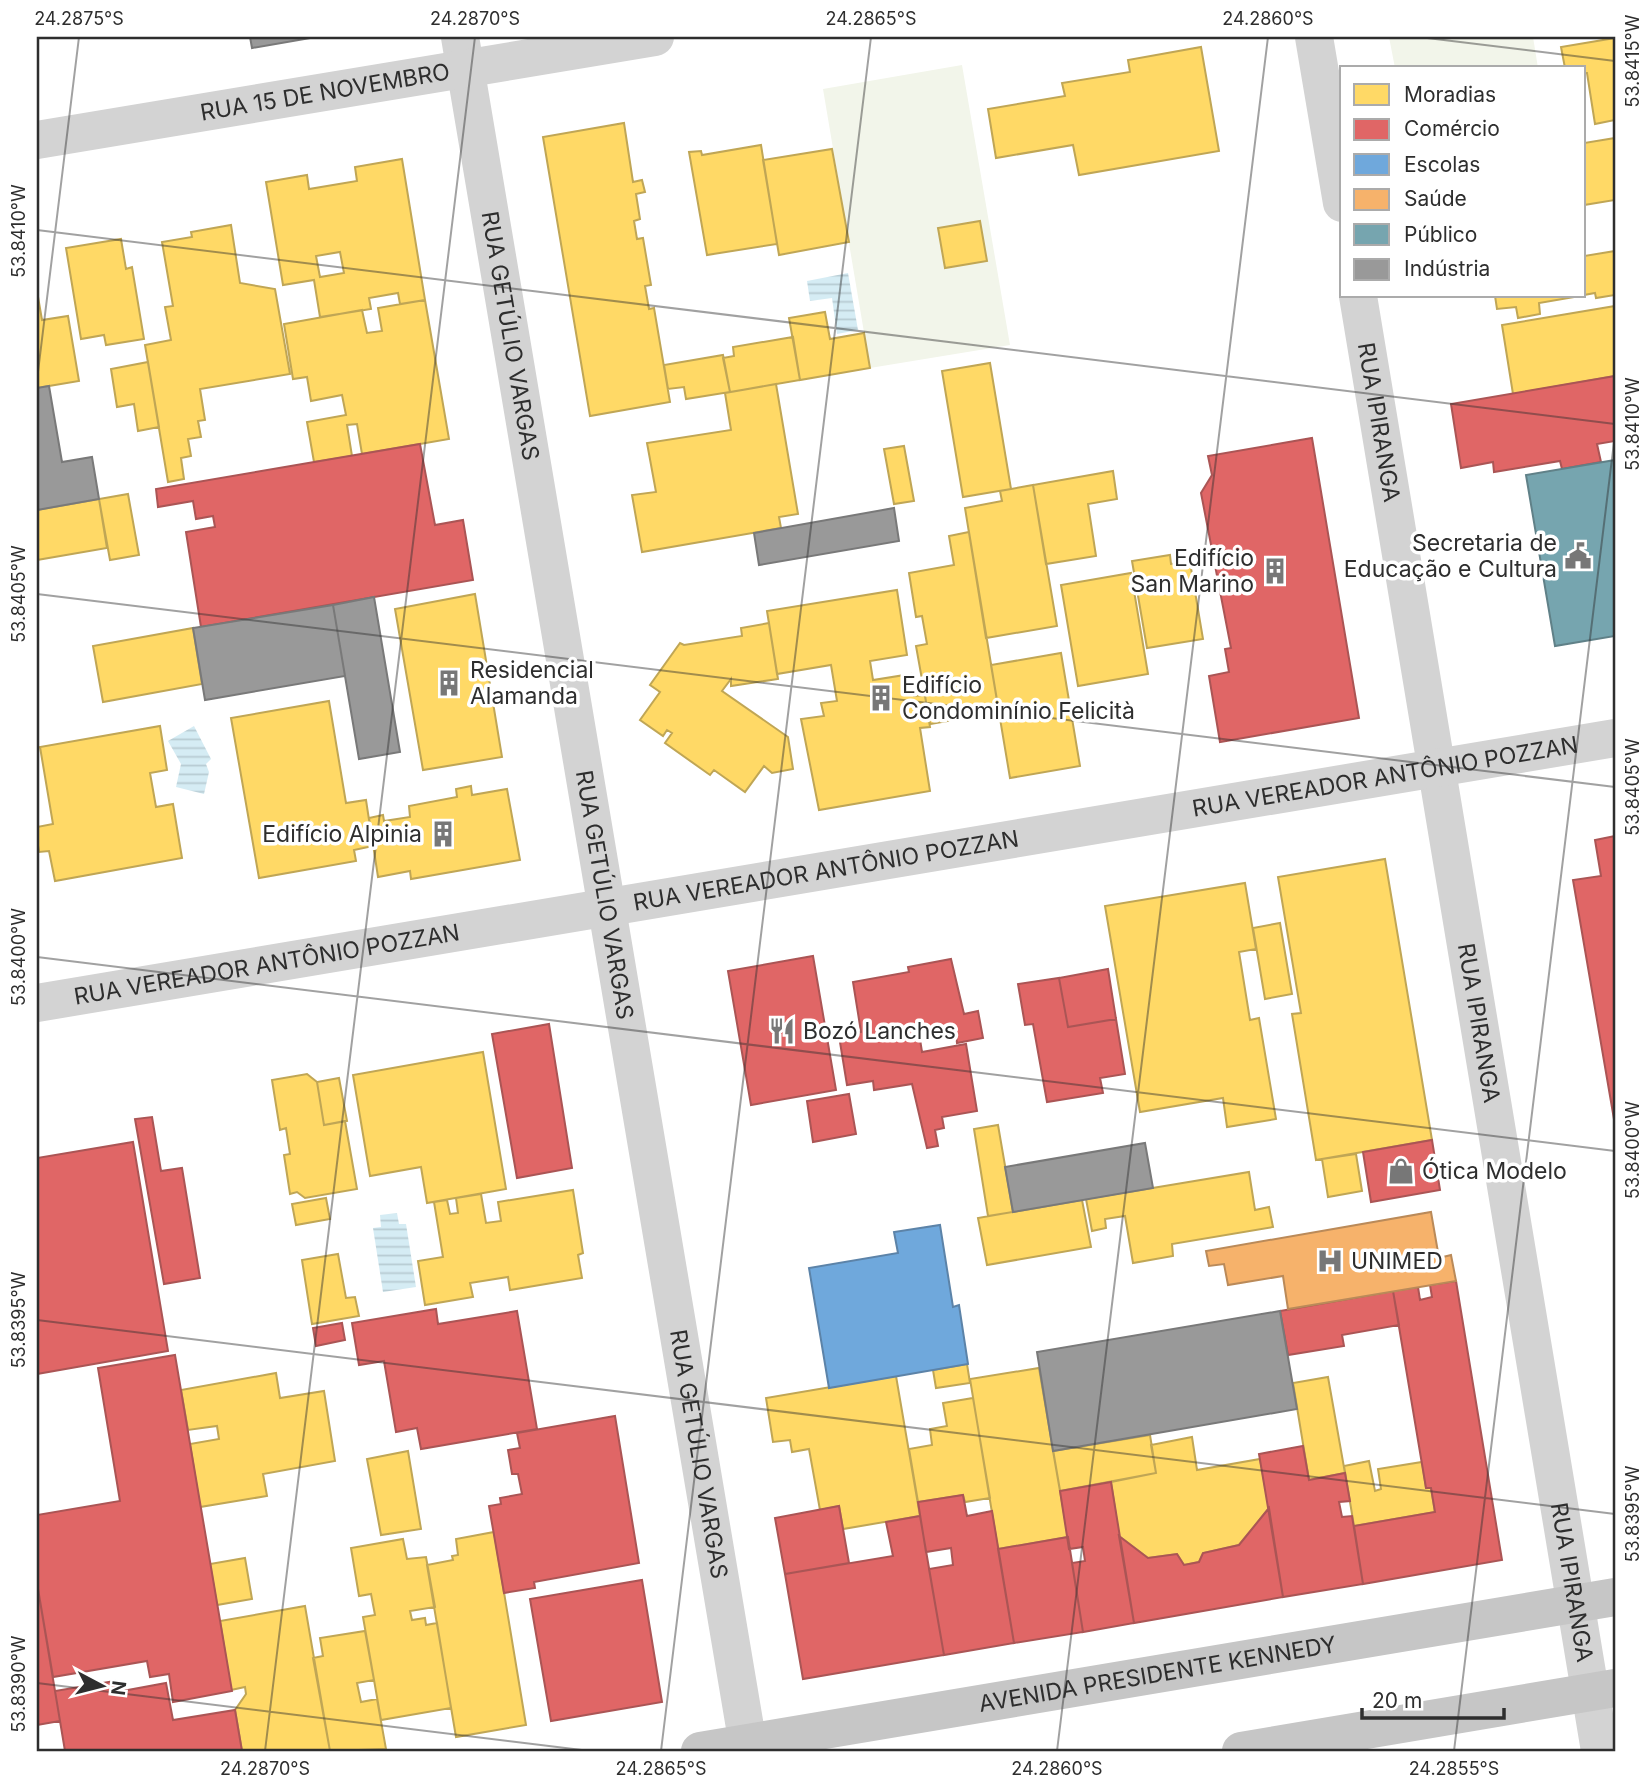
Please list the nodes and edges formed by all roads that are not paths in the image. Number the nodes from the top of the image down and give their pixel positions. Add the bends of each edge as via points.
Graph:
1 (655, 37) edge
2 (1314, 37) edge
3 (463, 53) edge
4 (37, 140) edge
5 (1340, 191) edge
6 (1358, 298) edge
7 (1615, 738) edge
8 (1437, 768) junction
9 (606, 907) junction
10 (37, 1003) edge
11 (1615, 1597) edge
12 (1576, 1604) junction
13 (1603, 1690) edge
14 (749, 1747) edge
15 (700, 1751) edge
16 (1241, 1751) edge
17 (1600, 1751) edge

1 - 3 street, RUA 15 DE NOVEMBRO
2 - 5 street
3 - 4 street, RUA 15 DE NOVEMBRO
3 - 9 street, RUA GETÚLIO VARGAS
6 - 8 street, RUA IPIRANGA
7 - 8 street, RUA VEREADOR ANTÔNIO POZZAN
8 - 9 street, RUA VEREADOR ANTÔNIO POZZAN
8 - 12 street, RUA IPIRANGA
9 - 10 street, RUA VEREADOR ANTÔNIO POZZAN
9 - 14 street, RUA GETÚLIO VARGAS
11 - 12 main road, AVENIDA PRESIDENTE KENNEDY
12 - 13 street, RUA IPIRANGA
12 - 14 main road, AVENIDA PRESIDENTE KENNEDY
13 - 16 main road
13 - 17 street, RUA IPIRANGA
14 - 15 main road, AVENIDA PRESIDENTE KENNEDY

